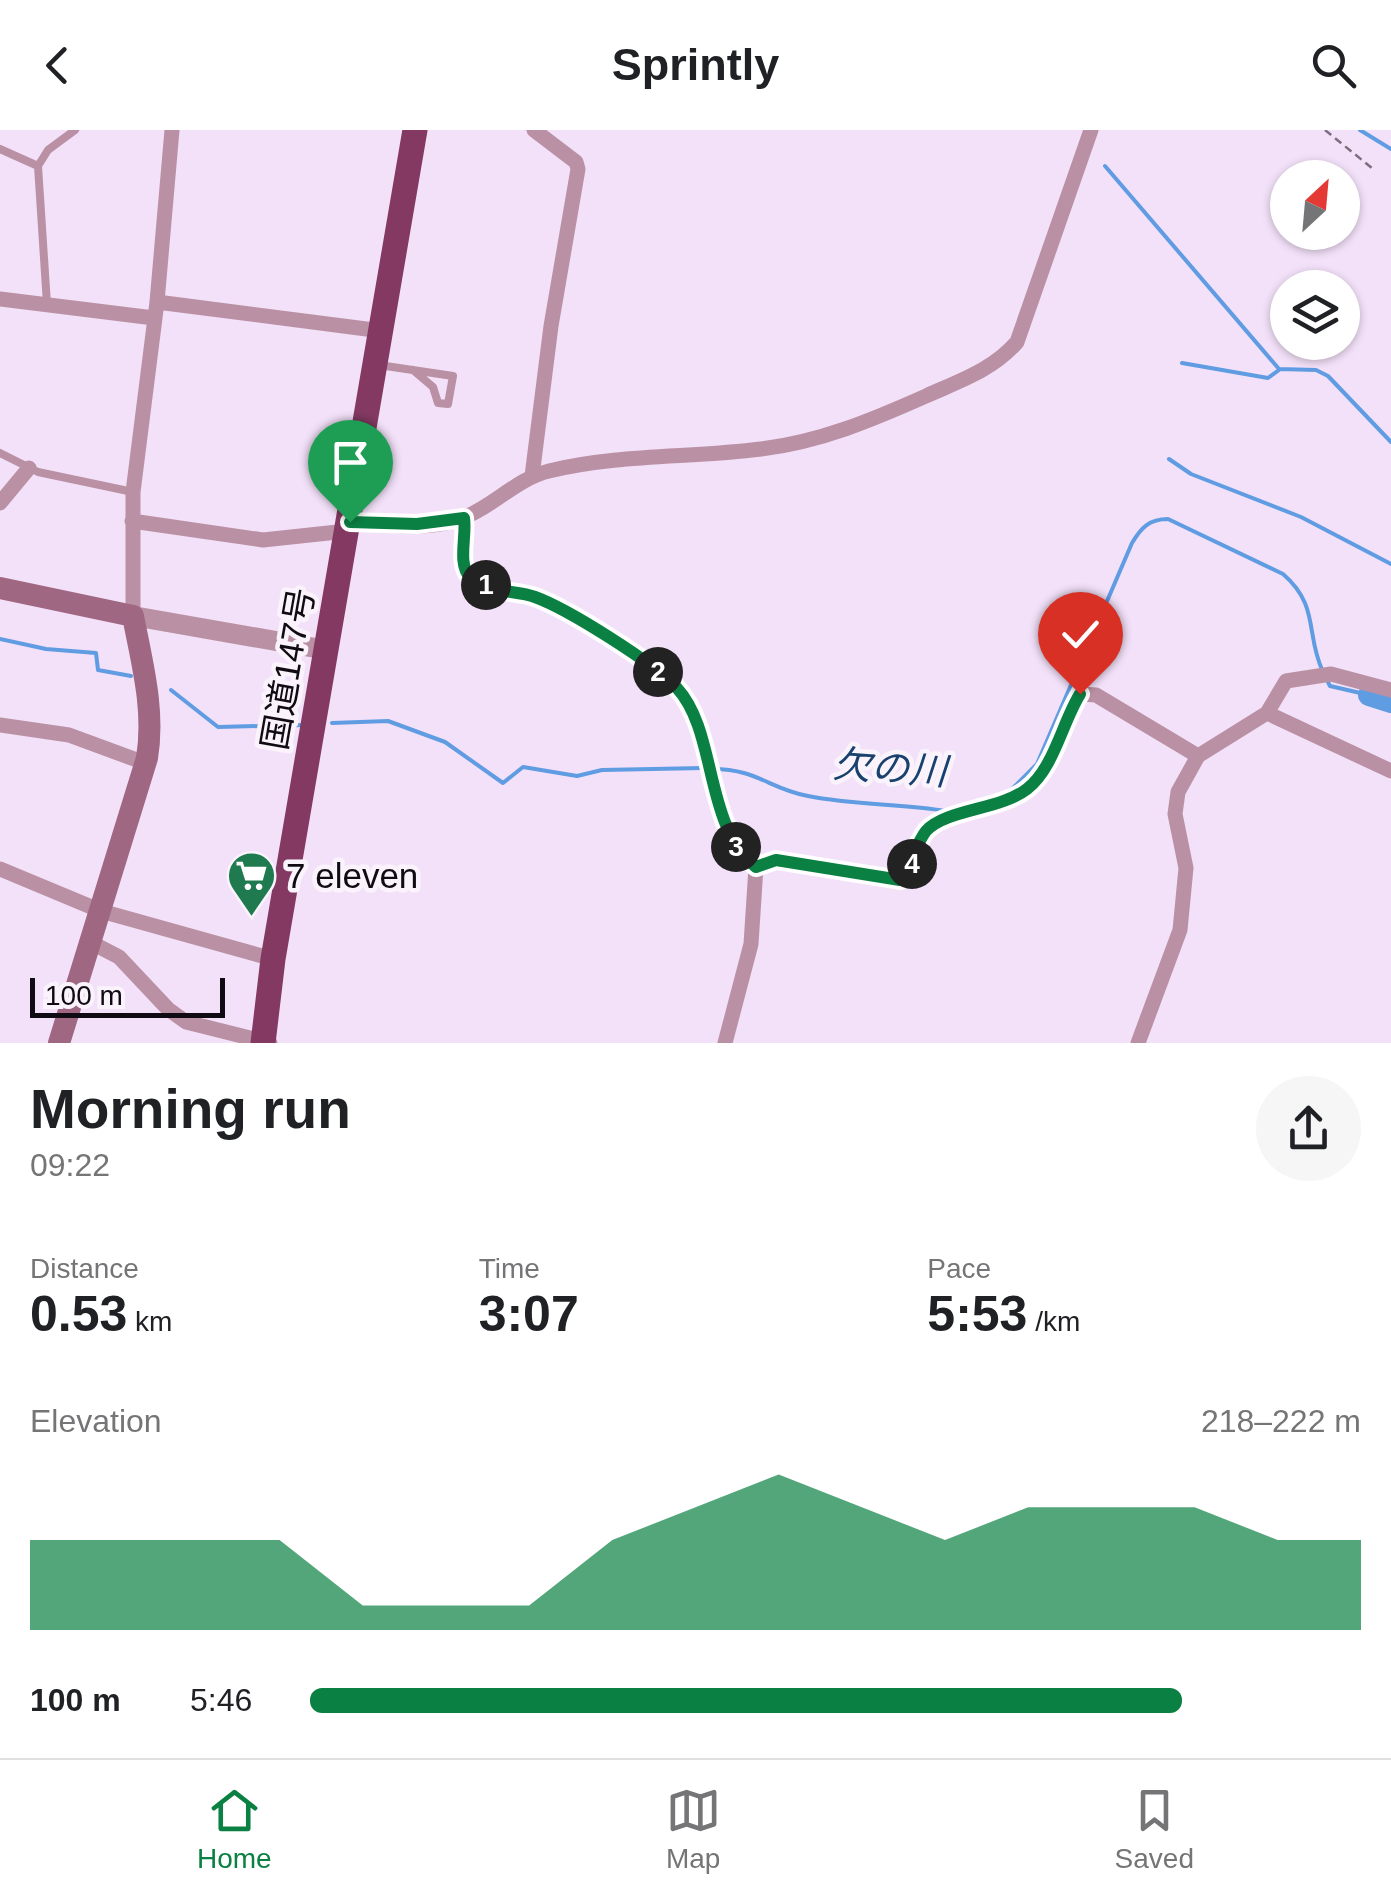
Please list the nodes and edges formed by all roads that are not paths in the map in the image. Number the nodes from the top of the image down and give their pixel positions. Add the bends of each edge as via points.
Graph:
1 (74, 130) edge
2 (172, 130) edge
3 (415, 130) edge
4 (534, 130) edge
5 (1092, 130) edge
6 (0, 149) edge
7 (38, 166) junction
8 (0, 299) edge
9 (46, 304) junction
10 (156, 310) junction
11 (382, 331) junction
12 (376, 364) junction
13 (413, 370) junction
14 (0, 453) edge
15 (29, 468) junction
16 (532, 476) junction
17 (133, 492) junction
18 (0, 503) edge
19 (464, 518) junction
20 (132, 521) junction
21 (349, 527) junction
22 (0, 588) edge
23 (133, 616) junction
24 (327, 650) junction
25 (1391, 690) edge
26 (1267, 713) junction
27 (0, 725) edge
28 (1198, 756) junction
29 (145, 763) junction
30 (1391, 772) edge
31 (756, 867) junction
32 (0, 869) edge
33 (101, 912) junction
34 (90, 942) junction
35 (273, 960) junction
36 (59, 1043) edge
37 (265, 1043) edge
38 (725, 1043) edge
39 (1138, 1043) edge

1 - 7 lane
2 - 10 street
3 - 11 highway, 国道147号
4 - 16 street via 578,169
5 - 16 street via 1017,342 1002,359 816,438 590,463
6 - 7 lane
7 - 9 lane
8 - 9 street
9 - 10 street
10 - 11 street
10 - 17 street
11 - 12 highway, 国道147号
12 - 13 lane
12 - 21 highway, 国道147号
13 - 13 lane via 453,376 448,404 438,403
14 - 15 lane
15 - 17 lane
15 - 18 street
16 - 19 street
17 - 20 street
19 - 21 street
19 - 31 street via 469,577 536,597 654,668 684,699 738,852
20 - 21 street via 264,540
20 - 23 street
21 - 24 highway, 国道147号
22 - 23 main road
23 - 24 street
23 - 29 main road via 150,720
24 - 35 highway, 国道147号
25 - 26 street via 1324,674 1286,681
26 - 28 street
26 - 30 street
27 - 29 street via 69,735
28 - 31 street via 1096,696 1080,694 1041,775 1008,801 926,832 900,880 776,860
28 - 39 street via 1174,814 1186,868 1180,930
29 - 33 main road
31 - 38 street via 750,944
32 - 33 street
33 - 34 main road
33 - 35 street
34 - 36 main road
34 - 37 street via 119,957 186,1022
35 - 37 highway, 国道147号

